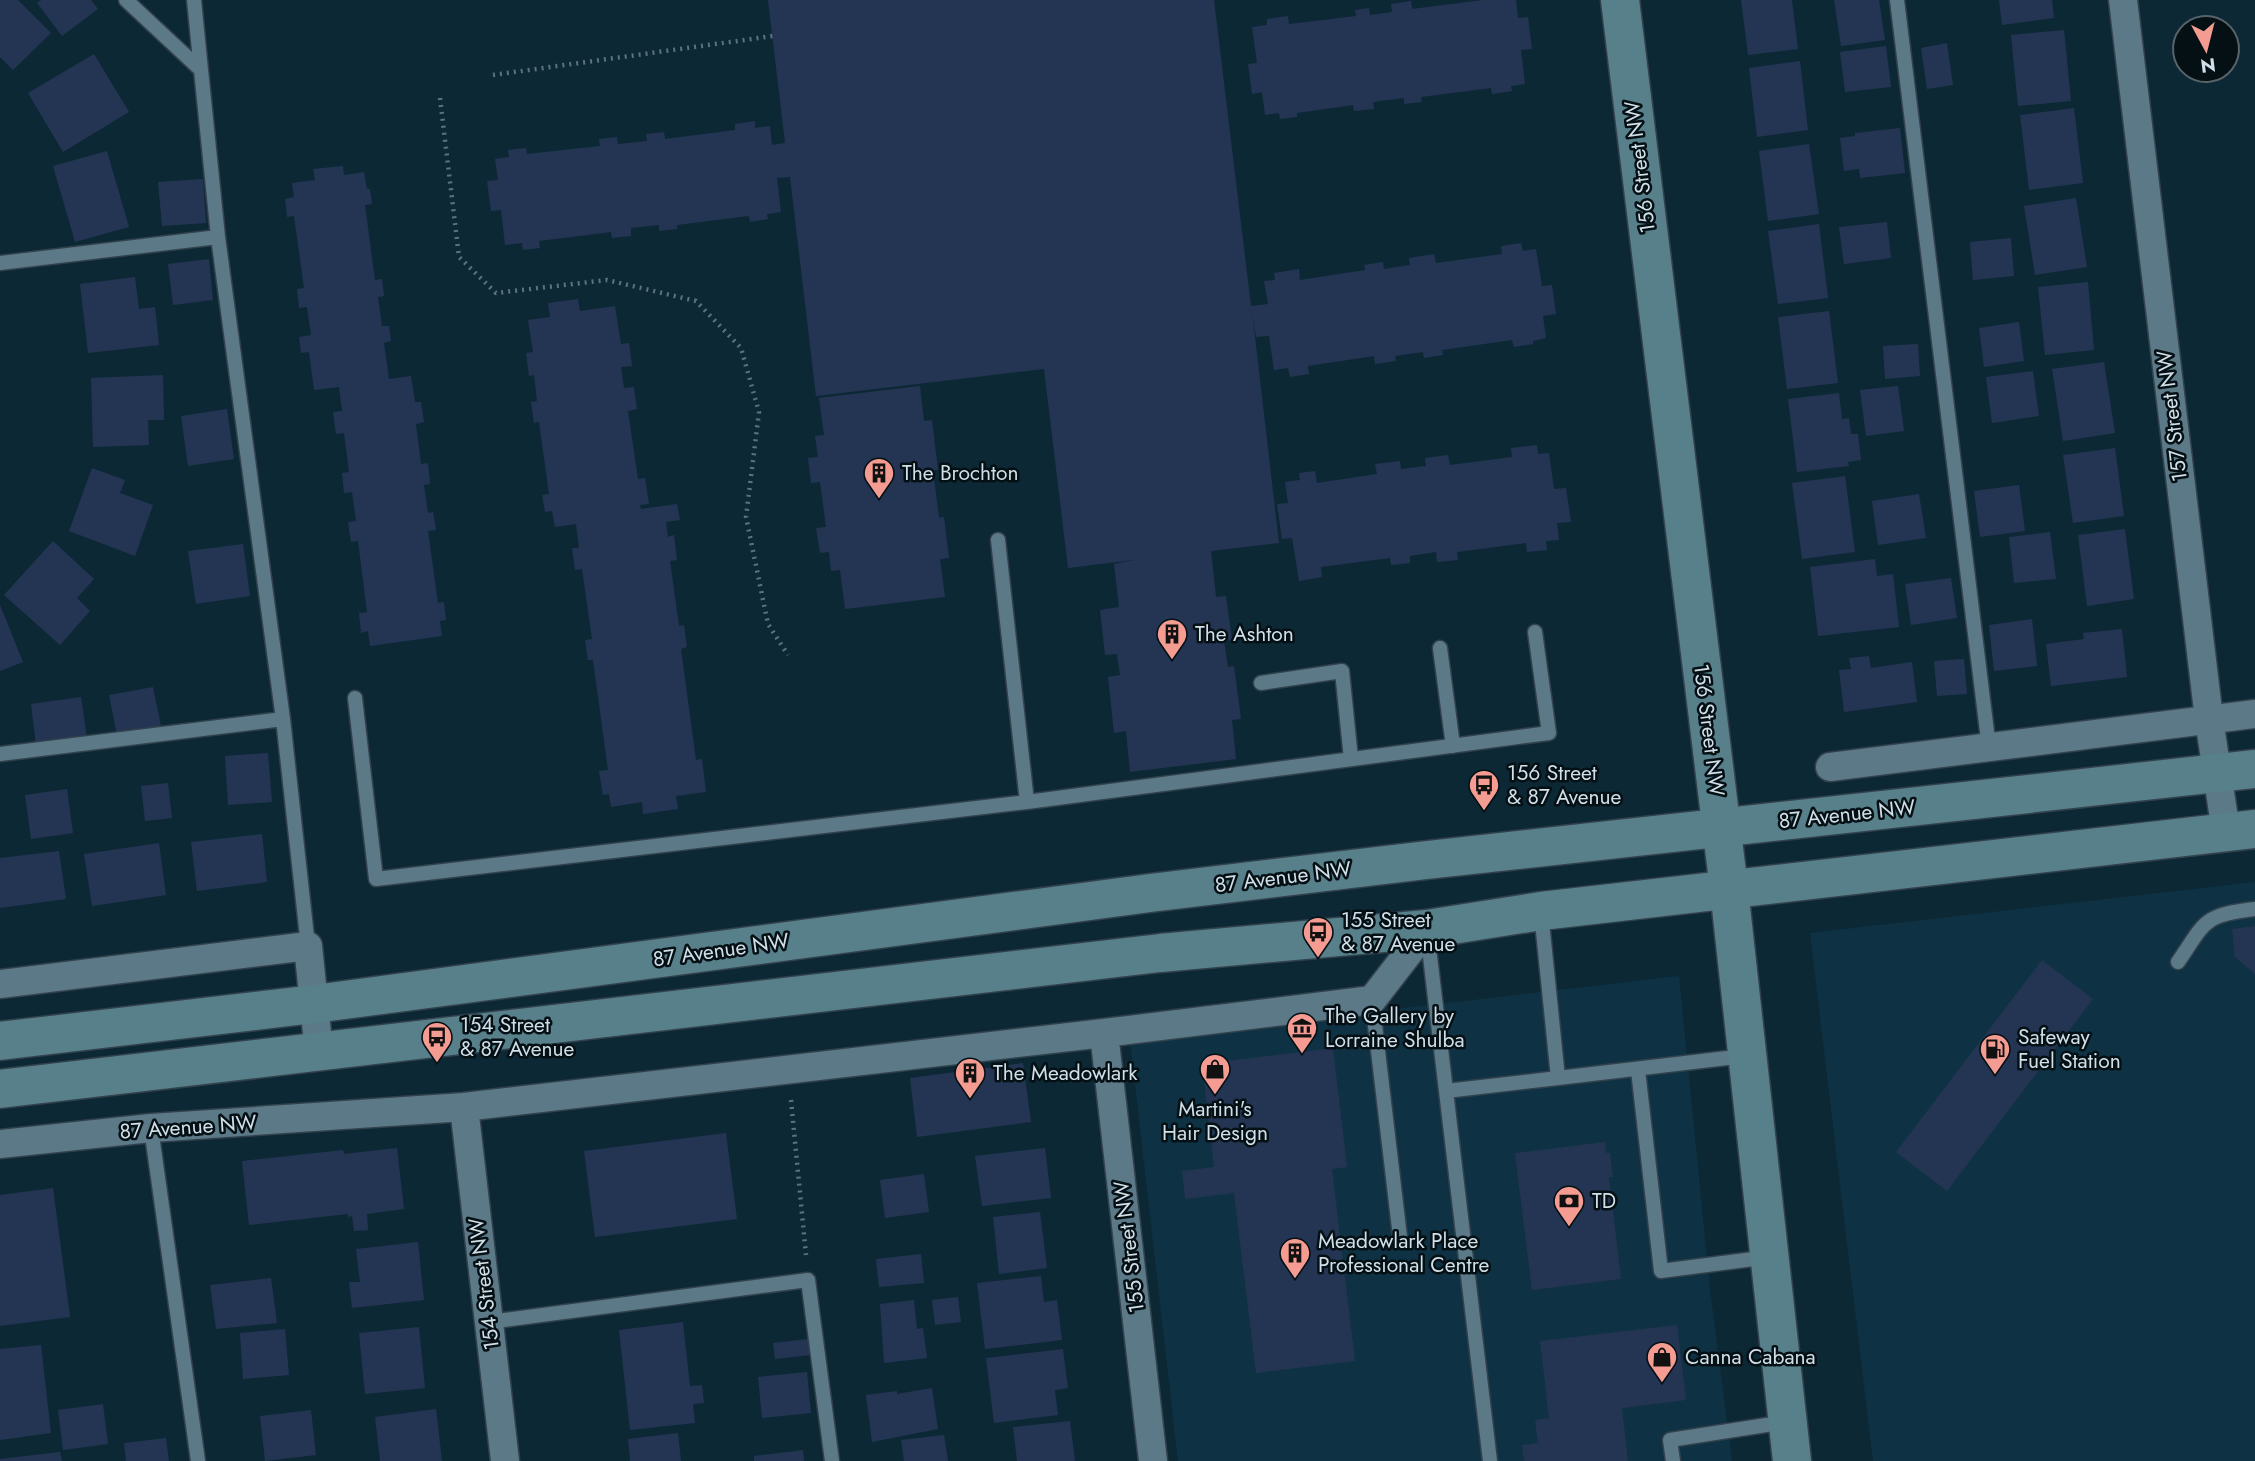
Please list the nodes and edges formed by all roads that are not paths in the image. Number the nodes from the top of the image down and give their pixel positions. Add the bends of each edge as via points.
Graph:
1 (126, 0) edge
2 (194, 0) edge
3 (1620, 0) edge
4 (1897, 0) edge
5 (2123, 0) edge
6 (201, 70) junction
7 (218, 237) junction
8 (0, 263) edge
9 (998, 540) dead end
10 (1535, 632) dead end
11 (1440, 648) dead end
12 (1261, 683) dead end
13 (355, 698) dead end
14 (2255, 714) edge
15 (283, 719) junction
16 (2209, 719) junction
17 (1453, 746) junction
18 (1989, 748) junction
19 (0, 754) edge
20 (1351, 759) junction
21 (1830, 767) dead end
22 (2255, 769) edge
23 (2216, 774) junction
24 (1027, 802) junction
25 (1721, 827) junction
26 (2240, 830) edge
27 (1729, 889) junction
28 (2255, 909) edge
29 (1541, 911) junction
30 (1427, 929) junction
31 (307, 946) junction
32 (2178, 962) dead end
33 (0, 984) edge
34 (1373, 1000) junction
35 (314, 1004) junction
36 (1104, 1033) junction
37 (0, 1041) edge
38 (319, 1052) junction
39 (1748, 1056) junction
40 (1638, 1070) junction
41 (1558, 1078) junction
42 (0, 1089) edge
43 (1446, 1091) junction
44 (464, 1107) junction
45 (151, 1128) junction
46 (0, 1144) edge
47 (1400, 1237) dead end
48 (1770, 1257) junction
49 (489, 1322) junction
50 (1788, 1422) junction
51 (198, 1461) edge
52 (505, 1461) edge
53 (832, 1461) edge
54 (1153, 1461) edge
55 (1490, 1461) edge
56 (1673, 1461) edge
57 (1792, 1461) edge

1 - 6 lane
2 - 6 lane
3 - 25 main road, 156 Street NW
4 - 18 lane
5 - 16 street, 157 Street NW
6 - 7 lane
7 - 8 lane
7 - 15 lane
9 - 24 lane
10 - 17 lane via 1549,733
11 - 17 lane
12 - 20 lane via 1342,671
13 - 24 lane via 376,879
14 - 16 street
15 - 19 lane
15 - 31 lane
16 - 18 street
16 - 23 street, 157 Street NW
17 - 20 lane
18 - 21 street
20 - 24 lane
22 - 23 main road, 87 Avenue NW
23 - 25 main road, 87 Avenue NW
23 - 26 street, 157 Street NW
25 - 27 main road, 156 Street NW
25 - 35 main road, 87 Avenue NW via 1150,892
26 - 27 main road
27 - 29 main road
27 - 39 main road, 156 Street NW
28 - 32 lane via 2224,912 2206,922
29 - 30 main road
29 - 41 lane
30 - 34 street
30 - 38 main road via 1160,953
30 - 43 lane
31 - 33 street
31 - 35 street
34 - 36 street, 87 Avenue NW
34 - 47 lane
35 - 37 main road, 87 Avenue NW
35 - 38 street
36 - 44 street, 87 Avenue NW
36 - 54 street, 155 Street NW
38 - 42 main road
39 - 40 lane
39 - 48 main road, 156 Street NW
40 - 41 lane
40 - 48 lane via 1661,1270
41 - 43 lane
43 - 55 lane
44 - 45 street, 87 Avenue NW
44 - 49 street, 154 Street NW
45 - 46 street, 87 Avenue NW
45 - 51 lane
48 - 50 main road, 156 Street NW
49 - 52 street, 154 Street NW
49 - 53 lane via 808,1280
50 - 56 lane via 1670,1440
50 - 57 main road, 156 Street NW

